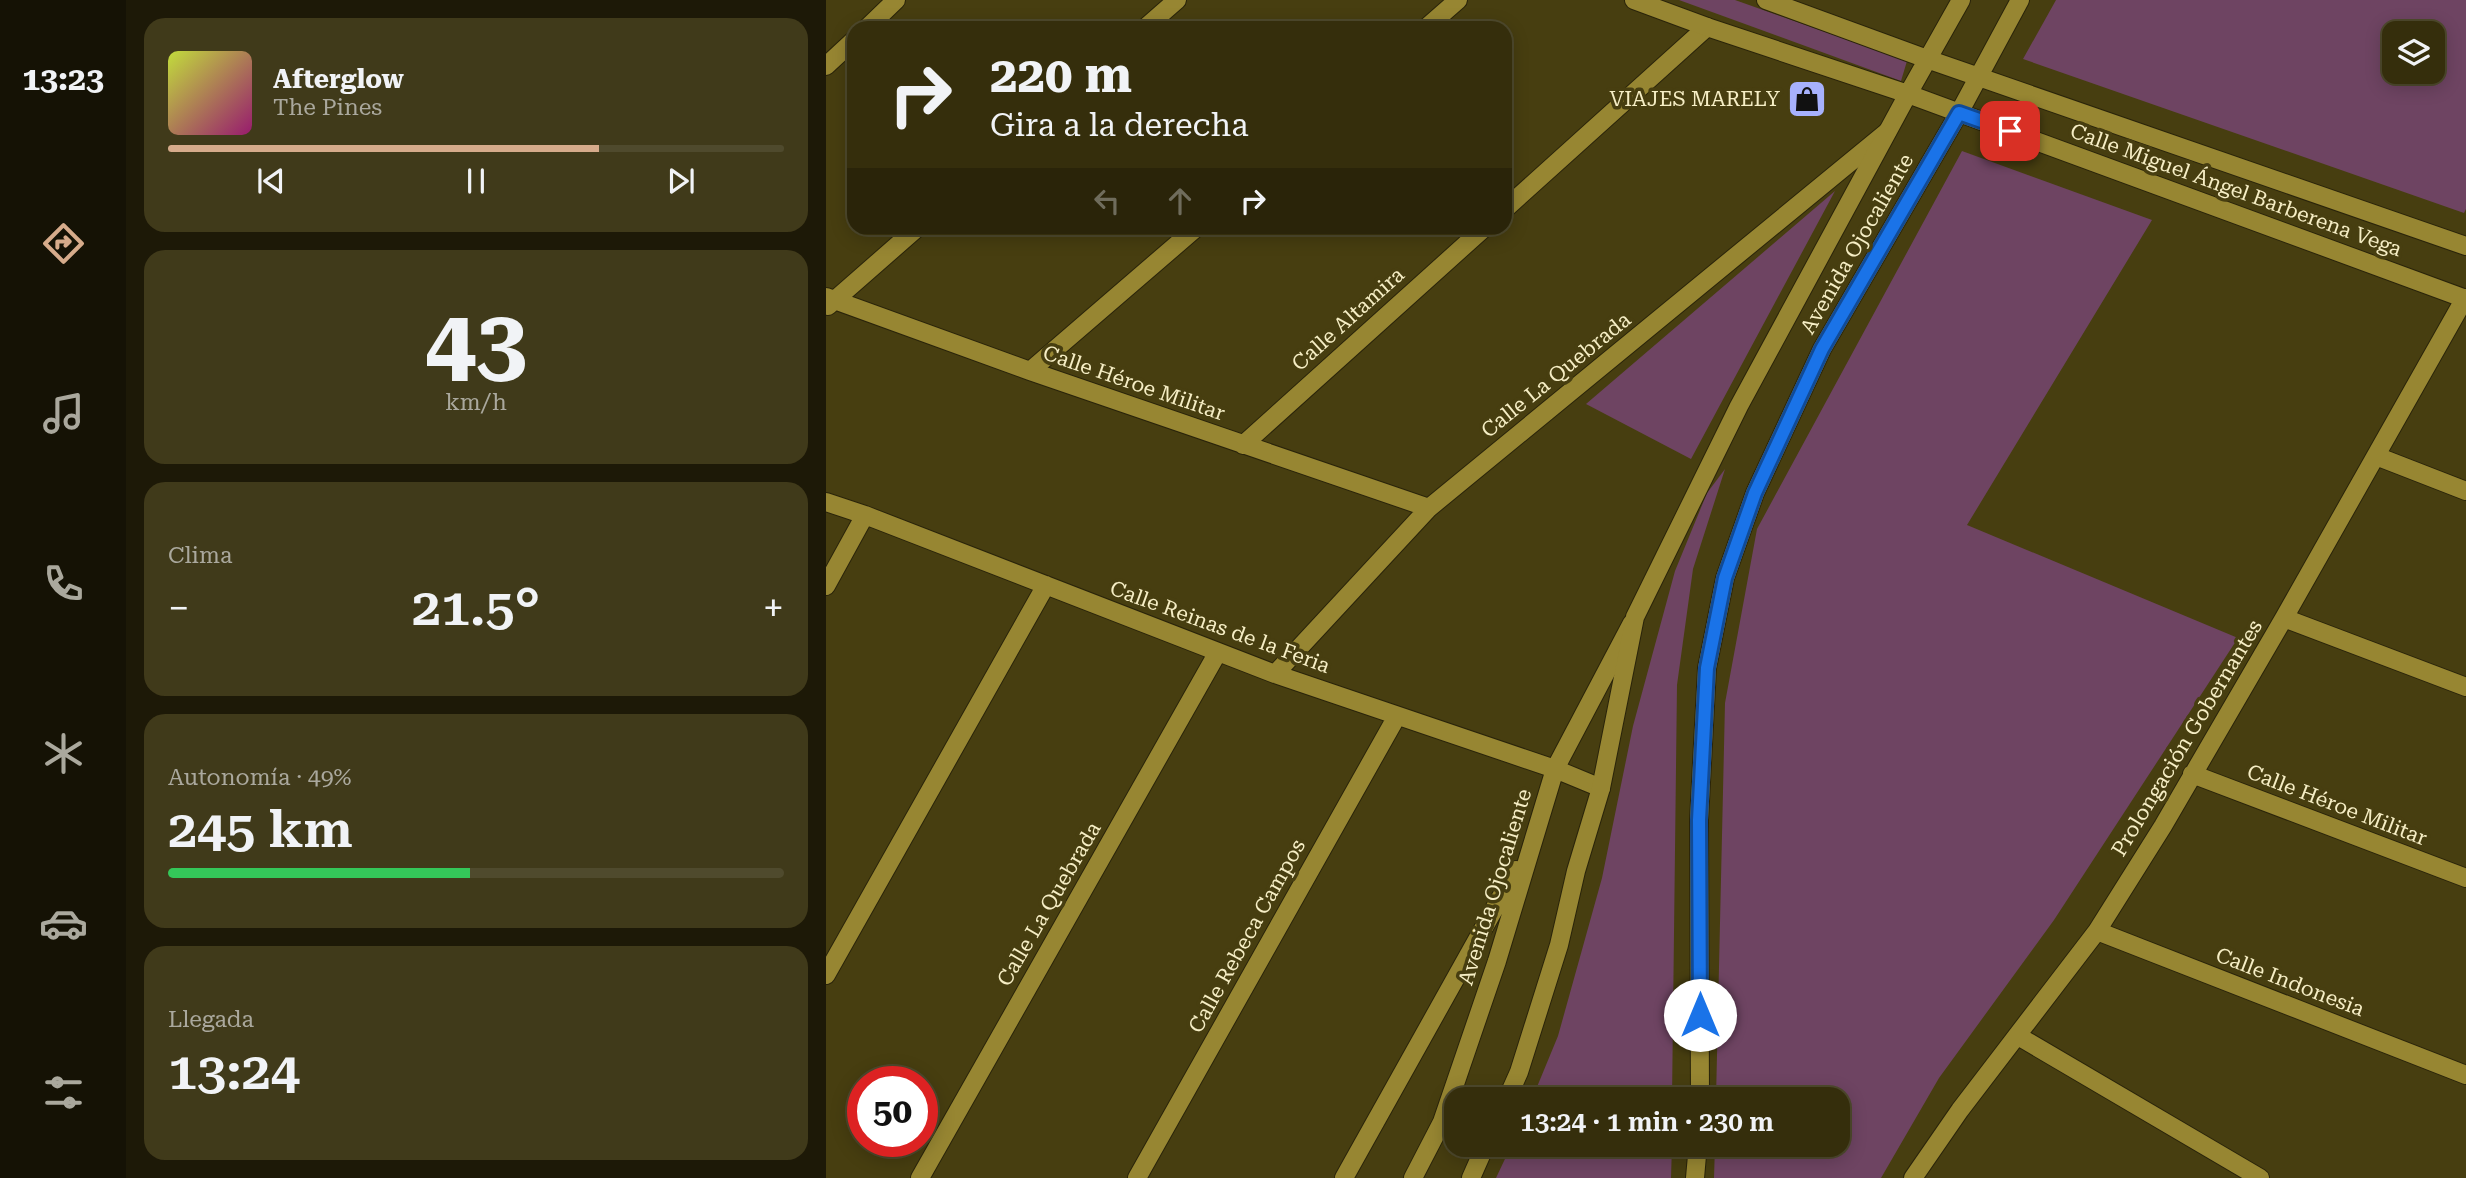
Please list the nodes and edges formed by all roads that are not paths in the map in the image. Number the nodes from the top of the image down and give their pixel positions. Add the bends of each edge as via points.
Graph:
1 (896, 0) edge
2 (1177, 0) edge
3 (1458, 0) edge
4 (1634, 0) edge
5 (1766, 0) edge
6 (1961, 0) edge
7 (2020, 0) edge
8 (874, 21) edge
9 (1153, 21) edge
10 (1434, 21) edge
11 (1707, 27) junction
12 (847, 46) edge
13 (1927, 59) junction
14 (826, 66) edge
15 (1978, 76) junction
16 (1908, 94) junction
17 (1959, 113) junction
18 (1887, 132) junction
19 (1512, 203) edge
20 (909, 235) edge
21 (1188, 235) edge
22 (1477, 235) edge
23 (2466, 246) edge
24 (2465, 298) edge
25 (829, 302) edge
26 (1030, 371) junction
27 (1243, 445) junction
28 (2376, 456) junction
29 (2466, 491) edge
30 (826, 502) edge
31 (1429, 508) junction
32 (865, 515) junction
33 (1046, 585) junction
34 (826, 586) edge
35 (1635, 617) junction
36 (2284, 618) junction
37 (1218, 652) junction
38 (1275, 674) junction
39 (2466, 687) edge
40 (1397, 716) junction
41 (1555, 769) junction
42 (2192, 774) junction
43 (1601, 788) junction
44 (1534, 839) junction
45 (2466, 878) edge
46 (2097, 931) junction
47 (826, 975) edge
48 (2018, 1037) junction
49 (2466, 1075) edge
50 (1512, 1087) edge
51 (1700, 1087) edge
52 (1480, 1157) edge
53 (1697, 1157) edge
54 (919, 1178) edge
55 (1137, 1178) edge
56 (1344, 1178) edge
57 (1413, 1178) edge
58 (1471, 1178) edge
59 (1695, 1178) edge
60 (1913, 1178) edge
61 (2260, 1178) edge

1 - 8 street
2 - 9 street
3 - 10 street
4 - 11 street, Calle Miguel Ángel Barberena Vega
5 - 13 street, Calle Miguel Ángel Barberena Vega
6 - 13 street, Avenida Ojocaliente
7 - 15 street, Avenida Ojocaliente
11 - 16 street, Calle Miguel Ángel Barberena Vega
11 - 19 street
12 - 14 street
13 - 15 street, Calle Miguel Ángel Barberena Vega
13 - 16 street, Avenida Ojocaliente
15 - 17 street, Avenida Ojocaliente
15 - 23 street, Calle Miguel Ángel Barberena Vega
16 - 17 street, Calle Miguel Ángel Barberena Vega
16 - 18 street, Avenida Ojocaliente
17 - 24 street, Calle Miguel Ángel Barberena Vega
17 - 51 street, Avenida Ojocaliente via 1822,349 1755,493 1725,578 1707,668 1701,792
18 - 31 street, Calle La Quebrada
18 - 35 street, Avenida Ojocaliente via 1739,406
20 - 25 street
21 - 26 street
22 - 27 street, Calle Altamira
24 - 28 street, Prolongación Gobernantes
25 - 26 street, Calle Héroe Militar
26 - 27 street, Calle Héroe Militar
27 - 31 street, Calle Héroe Militar
28 - 29 street
28 - 36 street, Prolongación Gobernantes
30 - 32 street, Calle Reinas de la Feria
31 - 38 street, Calle La Quebrada
32 - 33 street, Calle Reinas de la Feria
32 - 34 street
33 - 37 street, Calle Reinas de la Feria
33 - 47 street
35 - 41 street, Avenida Ojocaliente
35 - 43 street, Avenida Ojocaliente
36 - 39 street
36 - 42 street, Prolongación Gobernantes
37 - 38 street, Calle Reinas de la Feria
37 - 54 street, Calle La Quebrada
38 - 40 street, Calle Reinas de la Feria
40 - 41 street, Calle Reinas de la Feria
40 - 55 street, Calle Rebeca Campos
41 - 43 street, Calle Reinas de la Feria
41 - 44 street, Avenida Ojocaliente
42 - 45 street, Calle Héroe Militar
42 - 46 street, Prolongación Gobernantes
43 - 50 street, Avenida Ojocaliente via 1555,957
44 - 56 street
44 - 57 street, Avenida Ojocaliente via 1442,1122
46 - 48 street, Prolongación Gobernantes
46 - 49 street, Calle Indonesia
48 - 60 street, Prolongación Gobernantes
48 - 61 street
52 - 58 street
53 - 59 street

